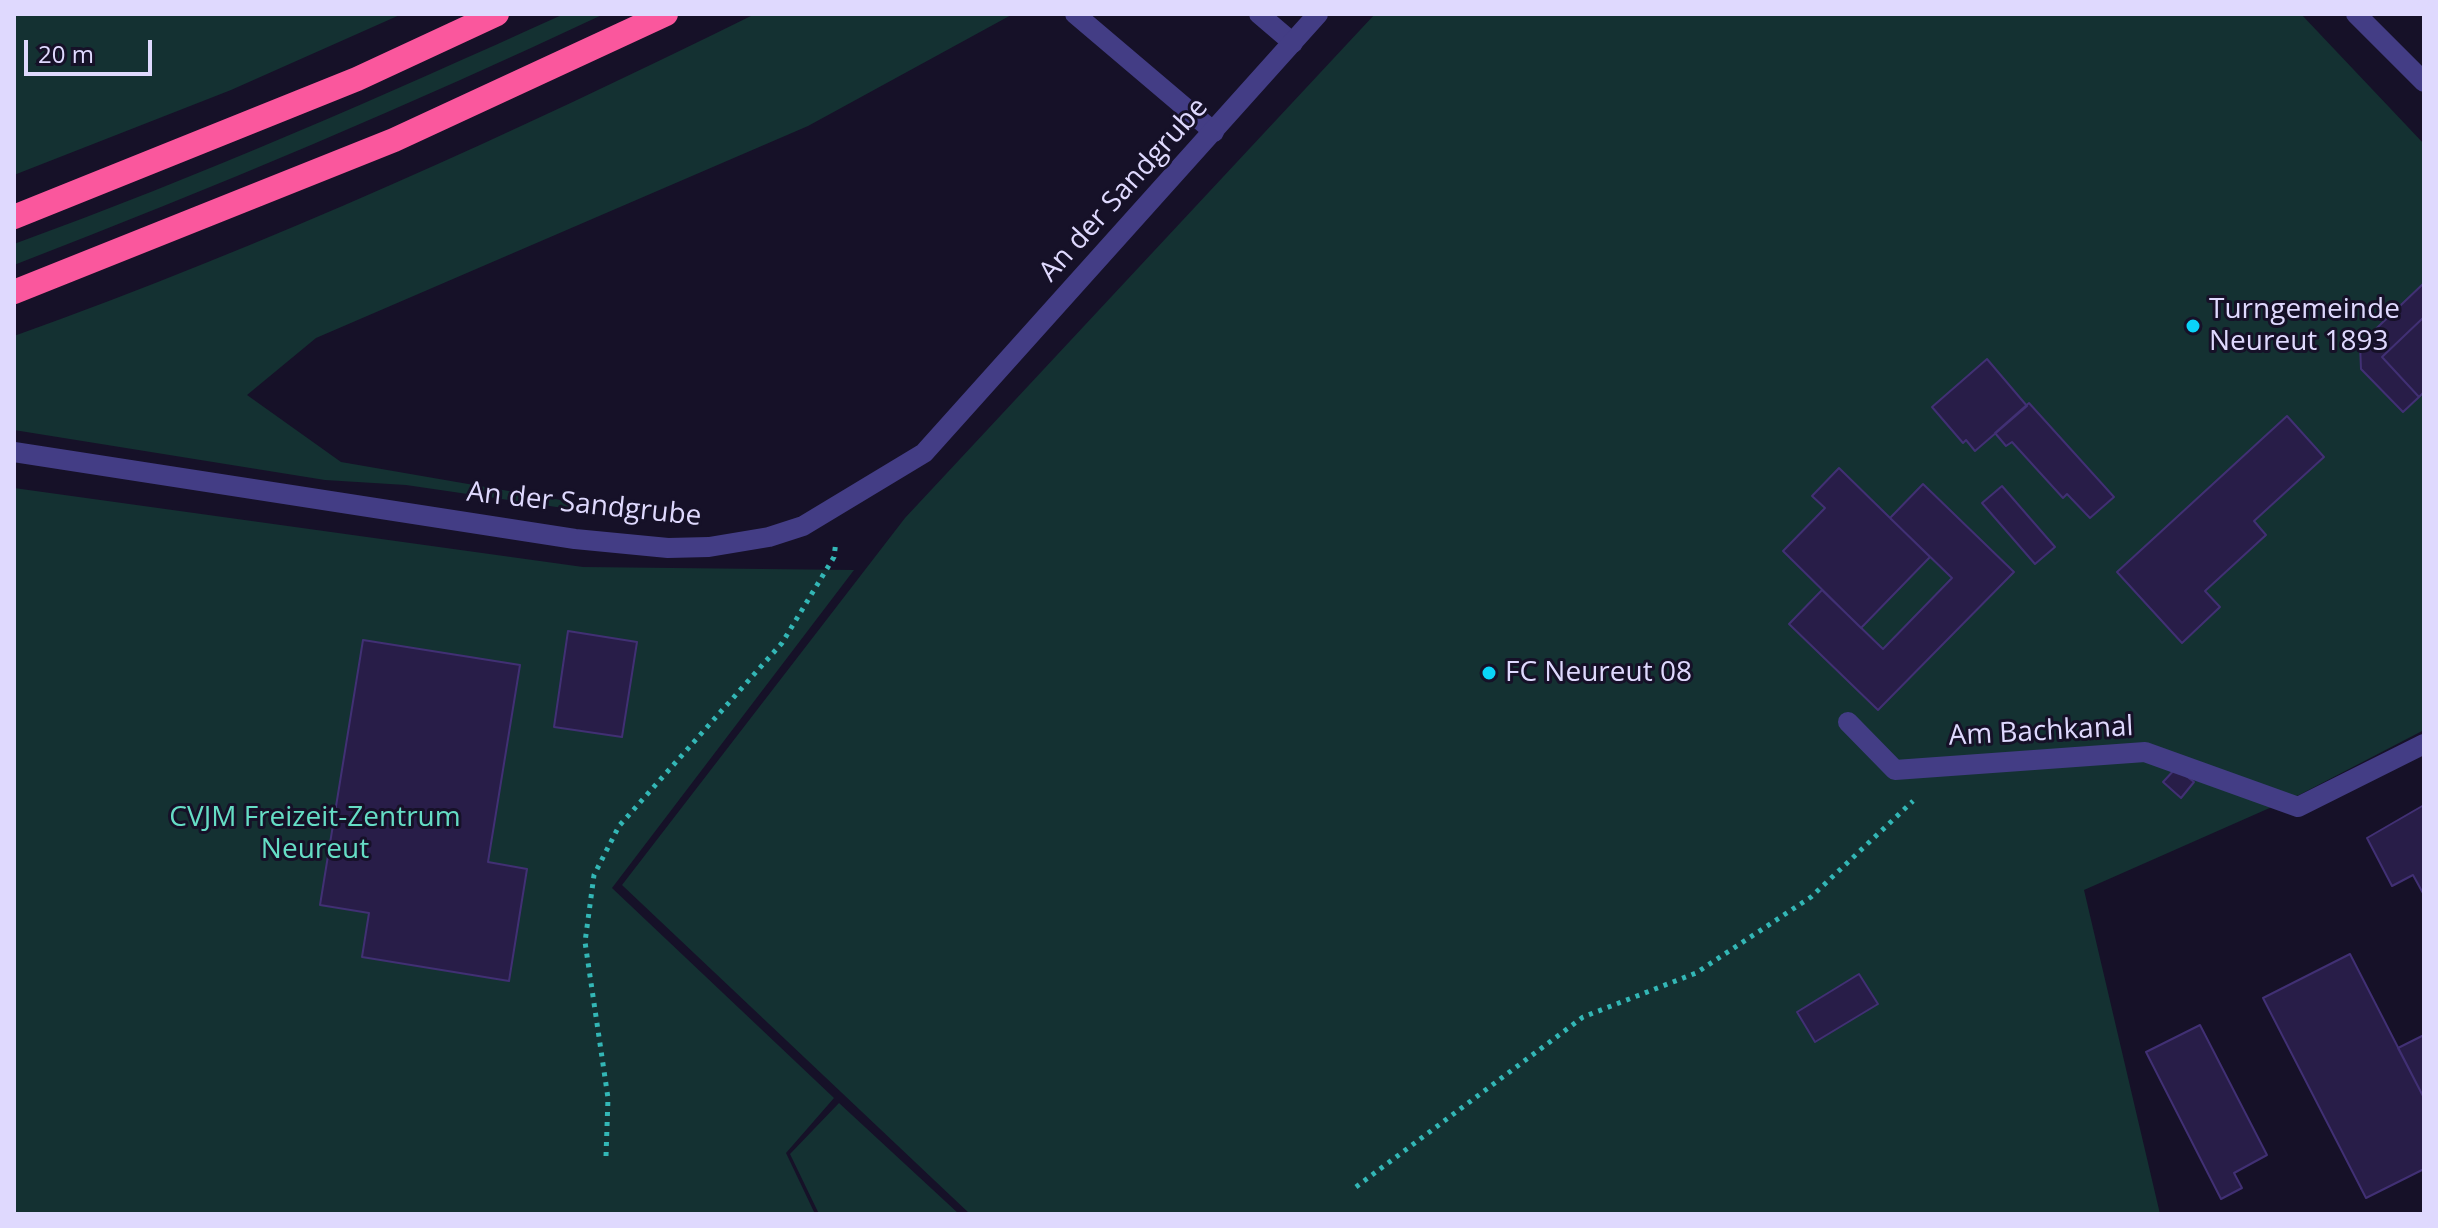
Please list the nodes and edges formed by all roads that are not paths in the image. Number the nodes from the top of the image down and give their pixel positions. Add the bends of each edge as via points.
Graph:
1 (497, 14) edge
2 (666, 14) edge
3 (1075, 14) edge
4 (1259, 14) edge
5 (1318, 14) edge
6 (2356, 14) edge
7 (1293, 43) junction
8 (2424, 82) edge
9 (1214, 132) junction
10 (14, 217) edge
11 (14, 292) edge
12 (14, 452) edge
13 (1848, 722) dead end
14 (2424, 744) edge

1 - 10 highway via 357,79
2 - 11 highway via 394,140
3 - 9 street
4 - 7 street
5 - 7 street, An der Sandgrube
6 - 8 street
7 - 9 street, An der Sandgrube
9 - 12 street, An der Sandgrube via 924,453 803,526 769,537 668,548 575,539
13 - 14 street, Am Bachkanal via 1895,770 2145,752 2298,807

